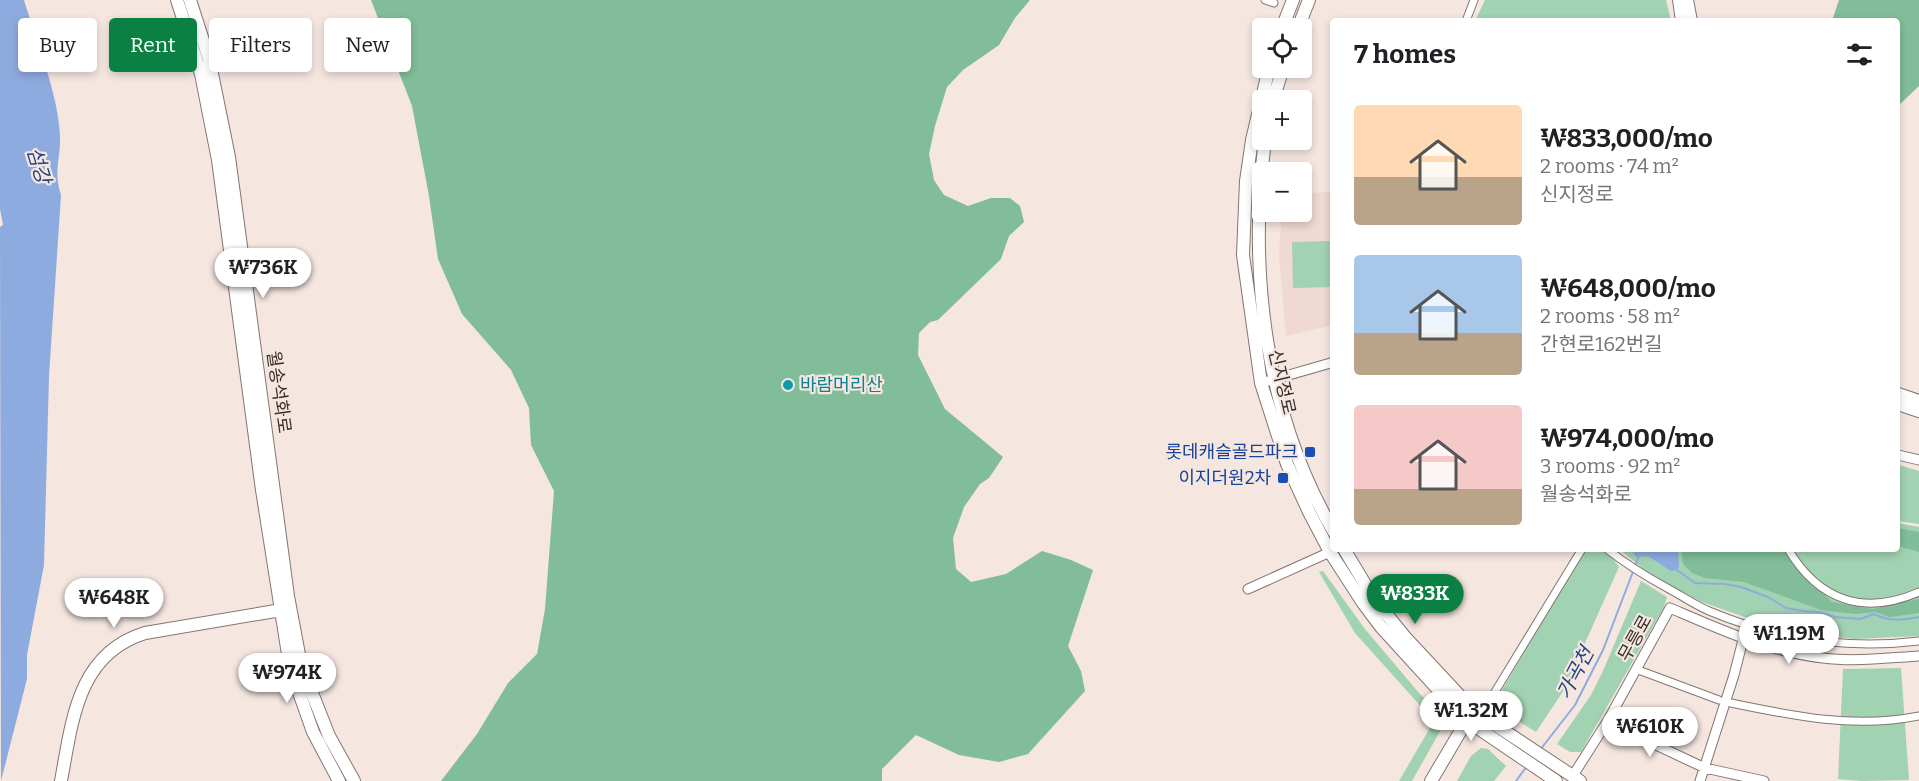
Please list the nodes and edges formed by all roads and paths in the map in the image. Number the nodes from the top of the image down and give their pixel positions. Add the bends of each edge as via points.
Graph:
1 (177, 0) edge
2 (190, 0) edge
3 (1265, 0) edge
4 (1293, 0) edge
5 (1309, 0) edge
6 (1474, 0) edge
7 (1678, 0) edge
8 (1687, 0) edge
9 (1274, 3) dead end
10 (1286, 18) edge
11 (1302, 18) edge
12 (1467, 18) edge
13 (1681, 18) edge
14 (1690, 18) edge
15 (1267, 78) edge
16 (1264, 150) edge
17 (1330, 363) edge
18 (1275, 380) junction
19 (1261, 383) junction
20 (1900, 395) edge
21 (1919, 401) edge
22 (1900, 405) edge
23 (1919, 411) edge
24 (1900, 455) edge
25 (1919, 460) edge
26 (1330, 524) edge
27 (1330, 545) edge
28 (1330, 551) edge
29 (1334, 552) edge
30 (1346, 552) edge
31 (1580, 552) edge
32 (1611, 552) edge
33 (1790, 552) edge
34 (1248, 588) dead end
35 (1919, 592) edge
36 (286, 609) junction
37 (1743, 640) junction
38 (1919, 641) edge
39 (1919, 656) edge
40 (1641, 671) dead end
41 (1492, 695) dead end
42 (1719, 700) dead end
43 (1731, 704) dead end
44 (1469, 715) junction
45 (1919, 716) edge
46 (1607, 722) junction
47 (1705, 768) junction
48 (1557, 775) edge
49 (1576, 779) edge
50 (61, 781) edge
51 (339, 781) edge
52 (354, 781) edge
53 (1431, 781) edge
54 (1700, 781) edge
55 (1764, 781) edge

1 - 36 street, 월송석화로 via 201,74 216,149 262,490
2 - 36 street, 월송석화로 via 208,59 229,158
3 - 9 street
4 - 10 street
5 - 11 street
6 - 12 street
7 - 13 street
8 - 14 street
15 - 19 street, 신지정로 via 1252,140 1243,214 1245,277
16 - 18 street, 신지정로 via 1259,271
17 - 18 street
18 - 19 street
18 - 26 street, 신지정로 via 1301,466
19 - 27 street, 신지정로 via 1287,464 1309,512
20 - 21 street
22 - 23 street
24 - 25 street
28 - 34 street
29 - 44 street, 신지정로 via 1381,627
30 - 44 street, 신지정로 via 1374,599
31 - 41 street
32 - 38 street via 1707,610 1758,629 1808,641
33 - 35 street via 1807,575 1844,600 1878,604
36 - 50 street via 127,638 90,674 78,697
36 - 51 street, 월송석화로 via 290,667 313,732
36 - 52 street, 월송석화로 via 316,706
37 - 39 street, 무릉로 via 1823,658
37 - 46 street, 무릉로 via 1670,608
37 - 47 street
40 - 42 street
43 - 45 street via 1841,722
44 - 48 street, 신지정로
44 - 53 street
46 - 47 street
46 - 49 street, 무릉로
47 - 54 street
47 - 55 street
48 - 49 street, 신지정로

